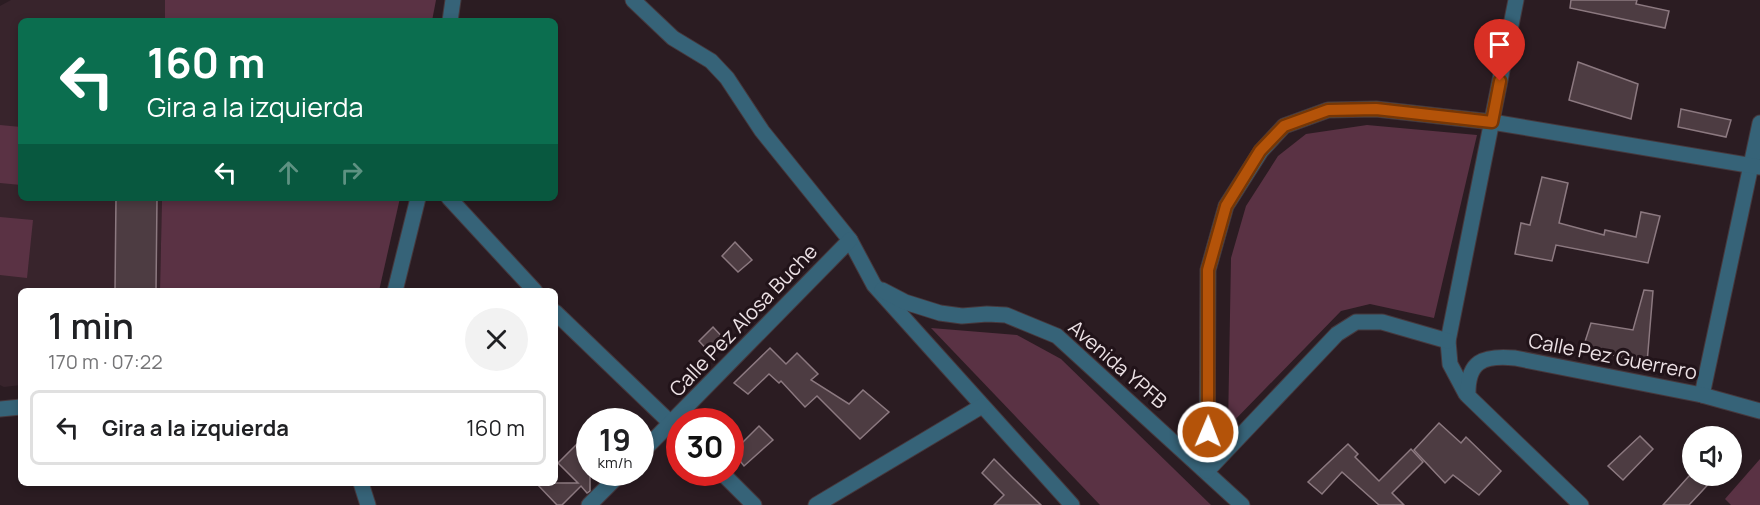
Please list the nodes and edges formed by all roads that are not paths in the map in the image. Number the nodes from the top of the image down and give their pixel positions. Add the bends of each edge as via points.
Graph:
1 (453, 0) edge
2 (633, 0) edge
3 (1516, 0) edge
4 (450, 18) edge
5 (1492, 122) junction
6 (1760, 123) edge
7 (1756, 166) edge
8 (417, 201) edge
9 (452, 201) edge
10 (850, 240) junction
11 (874, 285) junction
12 (396, 288) edge
13 (532, 288) edge
14 (558, 315) edge
15 (1448, 341) junction
16 (1702, 395) junction
17 (1468, 396) junction
18 (982, 406) junction
19 (18, 407) edge
20 (694, 408) edge
21 (0, 409) edge
22 (1760, 411) edge
23 (666, 419) edge
24 (1207, 471) junction
25 (363, 486) edge
26 (608, 486) edge
27 (735, 486) edge
28 (368, 505) edge
29 (589, 505) edge
30 (754, 505) edge
31 (816, 505) edge
32 (1072, 505) edge
33 (1242, 505) edge
34 (1581, 505) edge

1 - 4 street
2 - 10 street via 673,38 711,61 727,78 762,130
3 - 5 street
5 - 7 street
5 - 15 street
5 - 24 street via 1376,109 1328,110 1284,126 1260,151 1226,206 1208,270
6 - 7 street
7 - 16 street
8 - 12 street
9 - 13 street
10 - 11 street
10 - 20 street, Calle Pez Alosa Buche
11 - 18 street
11 - 24 street, Avenida YPFB via 922,308 962,316 1006,315 1057,336
14 - 23 street
15 - 17 street via 1450,364
15 - 24 street via 1382,322 1356,322 1337,334
16 - 17 street, Calle Pez Guerrero via 1496,357 1474,365 1467,379
16 - 22 street, Calle Pez Guerrero
17 - 34 street
18 - 31 street
18 - 32 street
19 - 21 street
24 - 33 street, Avenida YPFB
25 - 28 street
26 - 29 street
27 - 30 street

